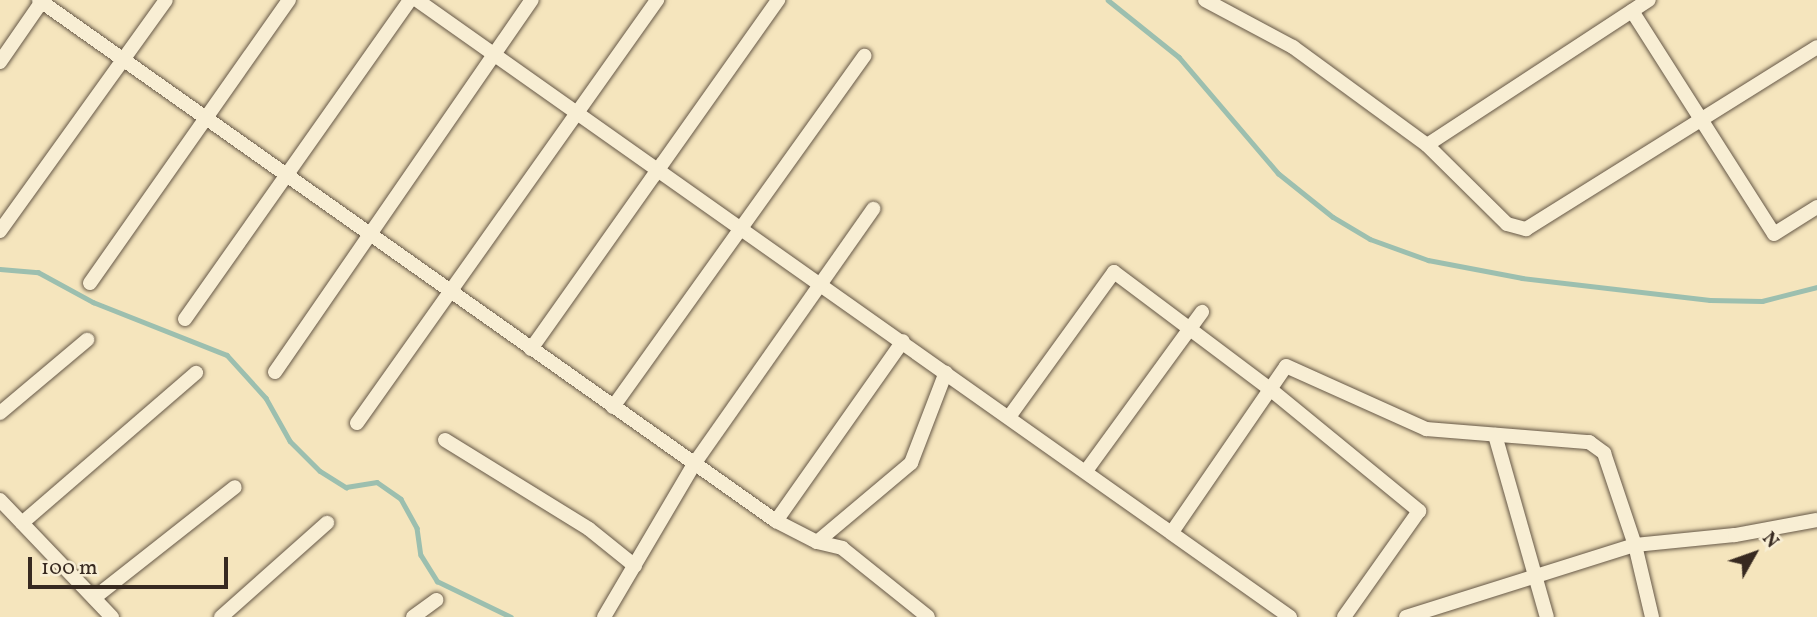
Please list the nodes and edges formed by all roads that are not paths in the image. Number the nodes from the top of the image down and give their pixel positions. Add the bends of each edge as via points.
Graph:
1 (166, 0) edge
2 (289, 0) edge
3 (410, 0) edge
4 (417, 0) edge
5 (532, 0) edge
6 (657, 0) edge
7 (778, 0) edge
8 (1205, 0) edge
9 (1649, 0) edge
10 (41, 1) edge
11 (1632, 10) junction
12 (1817, 47) edge
13 (494, 54) junction
14 (864, 56) dead end
15 (124, 58) junction
16 (0, 62) edge
17 (577, 112) junction
18 (206, 117) junction
19 (1704, 120) junction
20 (1427, 145) junction
21 (659, 170) junction
22 (288, 174) junction
23 (1817, 207) edge
24 (873, 209) dead end
25 (742, 227) junction
26 (0, 231) edge
27 (368, 234) junction
28 (90, 283) dead end
29 (823, 284) junction
30 (452, 293) junction
31 (1202, 312) dead end
32 (186, 319) dead end
33 (1190, 328) junction
34 (87, 340) dead end
35 (904, 341) junction
36 (531, 349) junction
37 (275, 372) dead end
38 (946, 372) junction
39 (196, 373) dead end
40 (1270, 389) junction
41 (613, 407) junction
42 (0, 413) edge
43 (1009, 417) junction
44 (357, 423) dead end
45 (1495, 435) junction
46 (445, 440) dead end
47 (694, 464) junction
48 (1086, 471) junction
49 (235, 487) dead end
50 (0, 500) edge
51 (1817, 520) edge
52 (776, 521) junction
53 (22, 523) junction
54 (327, 523) dead end
55 (1172, 533) junction
56 (817, 542) junction
57 (1635, 545) junction
58 (635, 566) junction
59 (1535, 576) junction
60 (94, 598) junction
61 (436, 600) dead end
62 (921, 615) edge
63 (112, 617) edge
64 (221, 617) edge
65 (414, 617) edge
66 (604, 617) edge
67 (1290, 617) edge
68 (1344, 617) edge
69 (1406, 617) edge
70 (1547, 617) edge
71 (1652, 617) edge

1 - 15 street
2 - 18 street
3 - 22 street
4 - 13 street
5 - 13 street
6 - 17 street
7 - 21 street
8 - 20 street via 1293,47
9 - 11 street
10 - 15 street
10 - 16 street
11 - 19 street
11 - 20 street
12 - 19 street
13 - 17 street
13 - 27 street
14 - 25 street
15 - 18 street
15 - 26 street
17 - 21 street
17 - 30 street
18 - 22 street
18 - 28 street
19 - 20 street via 1526,229 1507,223
19 - 23 street via 1774,234
21 - 25 street
21 - 36 street
22 - 27 street
22 - 32 street
24 - 29 street
25 - 29 street
25 - 41 street
27 - 30 street
27 - 37 street
29 - 35 street
29 - 47 street
30 - 36 street
30 - 44 street
31 - 33 street
33 - 40 street
33 - 43 street via 1114,272
33 - 48 street
34 - 42 street
35 - 38 street
35 - 52 street
36 - 41 street
38 - 43 street
38 - 56 street via 911,463
39 - 53 street
40 - 45 street via 1286,366 1426,429
40 - 55 street
40 - 68 street via 1419,511
41 - 47 street
43 - 48 street
45 - 57 street via 1589,442 1604,453
45 - 59 street
46 - 58 street via 589,529
47 - 52 street
47 - 58 street
48 - 55 street
49 - 60 street
50 - 53 street
51 - 57 street via 1735,535
52 - 56 street
53 - 60 street
54 - 64 street
55 - 67 street
56 - 62 street via 842,548
57 - 59 street
57 - 71 street
58 - 66 street
59 - 69 street
59 - 70 street
60 - 63 street
61 - 65 street

